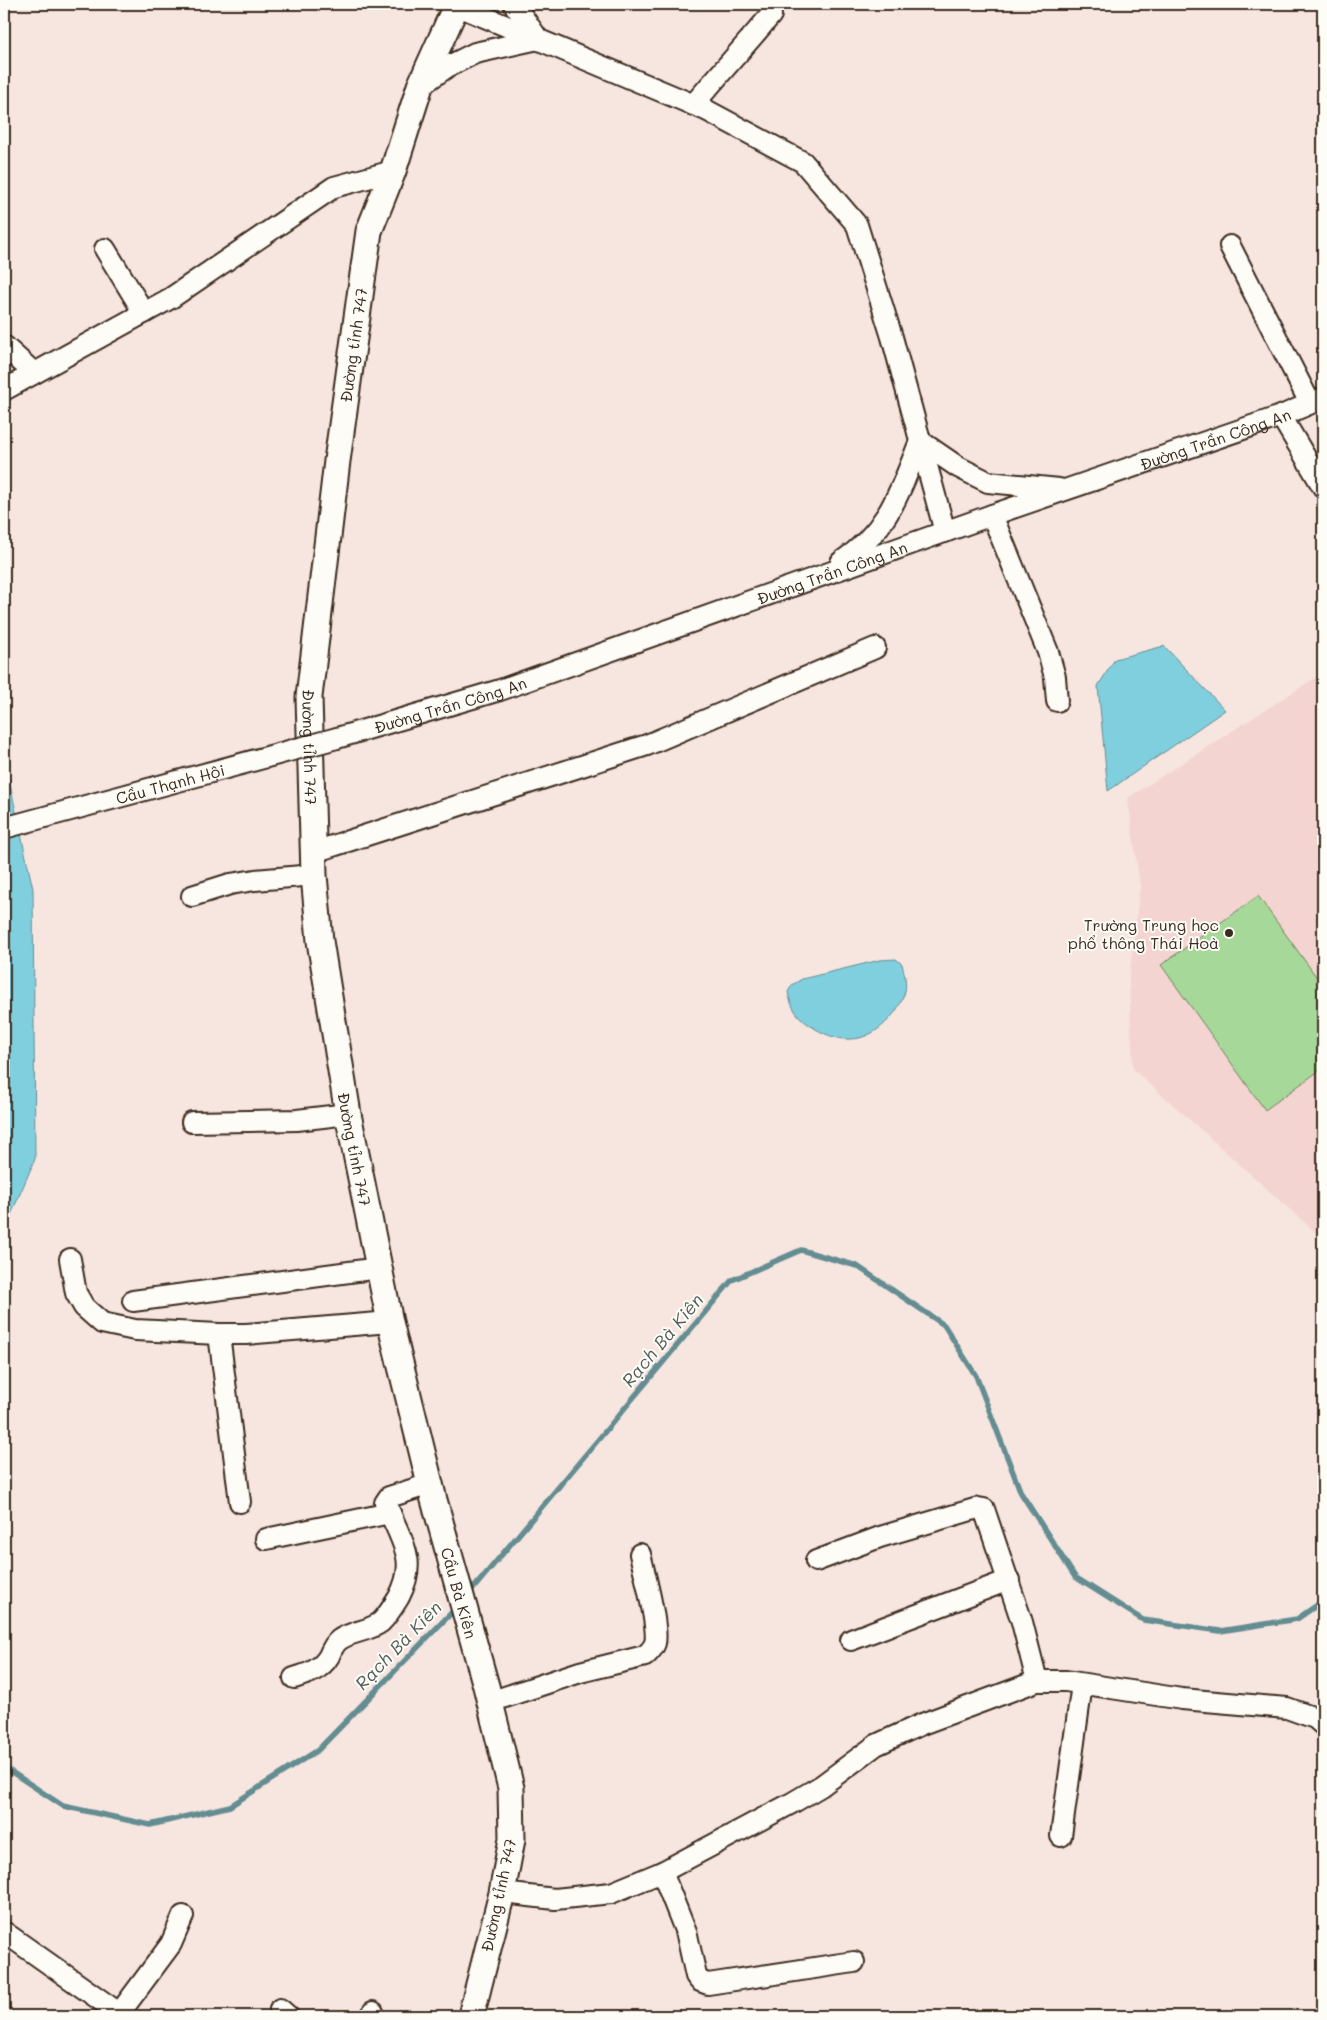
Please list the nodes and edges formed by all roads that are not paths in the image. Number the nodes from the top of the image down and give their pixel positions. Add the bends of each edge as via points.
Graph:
1 (456, 4) edge
2 (514, 4) edge
3 (771, 15) dead end
4 (538, 38) junction
5 (420, 86) junction
6 (693, 105) junction
7 (393, 171) junction
8 (1230, 246) dead end
9 (105, 249) dead end
10 (144, 313) junction
11 (4, 346) edge
12 (34, 373) junction
13 (4, 390) edge
14 (1317, 401) edge
15 (1281, 416) junction
16 (920, 441) junction
17 (1323, 487) edge
18 (1066, 490) junction
19 (992, 516) junction
20 (945, 532) junction
21 (820, 577) junction
22 (875, 648) dead end
23 (1057, 701) dead end
24 (338, 738) joint
25 (4, 828) edge
26 (314, 864) junction
27 (192, 896) dead end
28 (348, 1114) junction
29 (192, 1122) dead end
30 (70, 1259) dead end
31 (379, 1268) junction
32 (133, 1301) dead end
33 (390, 1322) junction
34 (219, 1334) junction
35 (432, 1492) junction
36 (240, 1502) dead end
37 (390, 1513) junction
38 (266, 1539) dead end
39 (640, 1554) dead end
40 (816, 1561) dead end
41 (1009, 1580) junction
42 (850, 1640) dead end
43 (294, 1678) dead end
44 (1037, 1681) junction
45 (1082, 1684) junction
46 (488, 1694) junction
47 (1323, 1726) edge
48 (1061, 1836) dead end
49 (662, 1872) junction
50 (502, 1892) junction
51 (183, 1916) dead end
52 (4, 1932) edge
53 (854, 1962) dead end
54 (121, 2015) edge
55 (471, 2016) edge

1 - 4 street
1 - 5 main road, Đường tỉnh 747
2 - 4 street
3 - 6 street
4 - 5 street via 475,54 447,67
4 - 6 street
5 - 7 main road, Đường tỉnh 747
6 - 16 street via 803,162 857,226
7 - 10 street via 334,187
7 - 26 main road, Đường tỉnh 747 via 369,231 311,677
8 - 14 street
9 - 10 street
10 - 12 street
11 - 12 street
12 - 13 street
14 - 15 street, Đường Trần Công An
15 - 17 street
15 - 18 street, Đường Trần Công An
16 - 18 street via 958,467 988,482
16 - 20 street
16 - 21 street via 901,489 880,528 858,551
18 - 19 street, Đường Trần Công An
19 - 20 street, Đường Trần Công An
19 - 23 street via 1048,652
20 - 21 street, Đường Trần Công An
21 - 24 street, Đường Trần Công An via 500,690
22 - 26 street via 647,745
24 - 25 street, Cầu Thạnh Hội, bridge
26 - 27 street
26 - 28 main road, Đường tỉnh 747 via 320,940
28 - 29 street via 297,1120
28 - 31 main road, Đường tỉnh 747
30 - 34 street via 76,1293 84,1307 102,1324 135,1330
31 - 32 street
31 - 33 main road, Đường tỉnh 747
33 - 34 street
33 - 35 main road, Đường tỉnh 747
34 - 36 street
35 - 37 street via 389,1497 386,1502
35 - 46 main road, Cầu Bà Kiên
37 - 38 street
37 - 43 street via 406,1549 409,1568 407,1582 394,1605 381,1622 336,1642 318,1668
39 - 46 street via 655,1641 645,1656
40 - 41 street via 880,1537 978,1508 984,1509 988,1515
41 - 42 street
41 - 44 street
44 - 45 street
44 - 49 street via 922,1724 876,1745 821,1786
45 - 47 street via 1182,1699 1287,1708 1315,1718
45 - 48 street
46 - 50 main road, Đường tỉnh 747 via 511,1788 512,1839
49 - 50 street via 611,1893 555,1899
49 - 53 street via 687,1935 700,1981 708,1984
50 - 55 main road, Đường tỉnh 747
51 - 54 street via 170,1944
52 - 54 street

